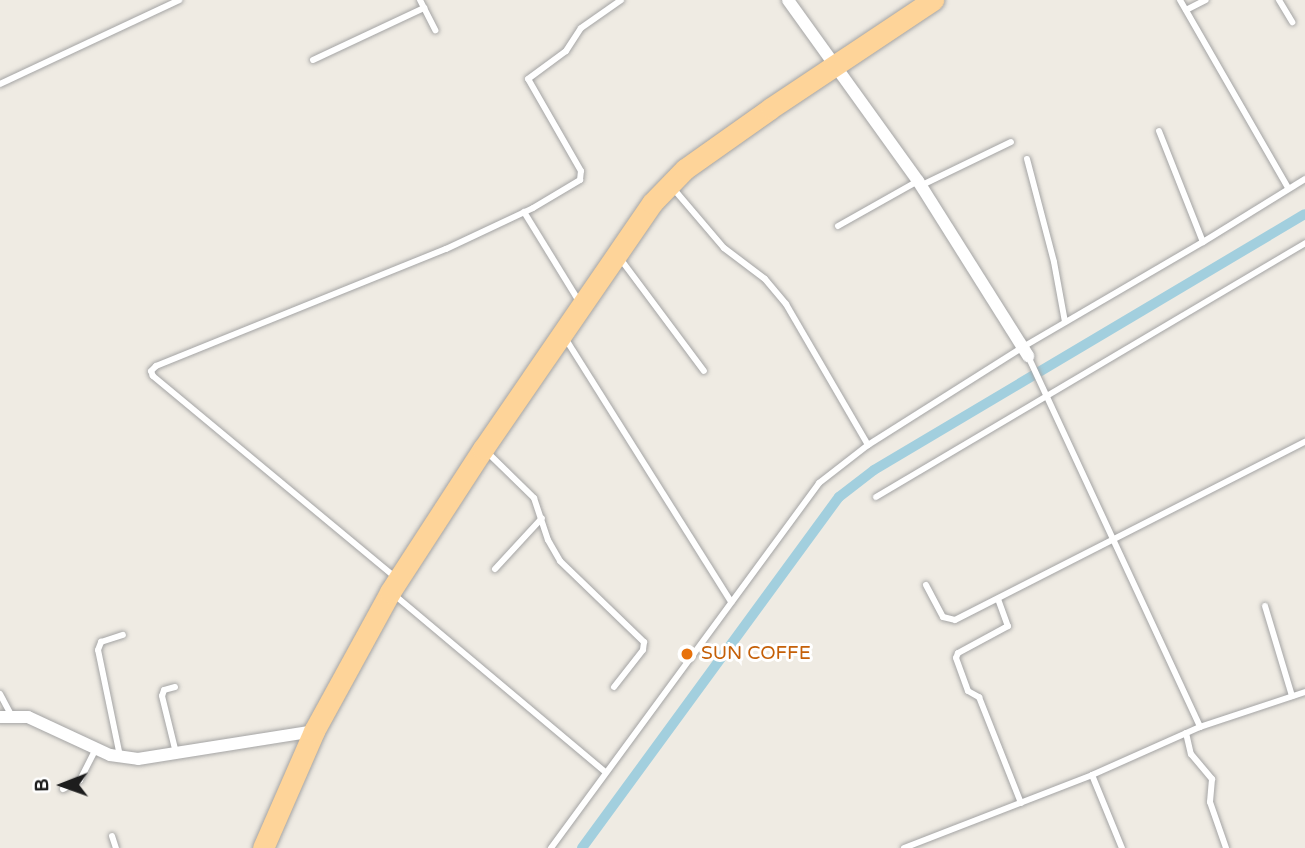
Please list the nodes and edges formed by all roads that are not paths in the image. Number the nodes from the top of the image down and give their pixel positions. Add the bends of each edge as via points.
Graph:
1 (178, 0) edge
2 (420, 0) edge
3 (621, 0) edge
4 (788, 0) edge
5 (933, 0) edge
6 (1180, 0) edge
7 (1206, 0) edge
8 (1279, 0) edge
9 (424, 8) junction
10 (1186, 10) junction
11 (1292, 22) dead end
12 (435, 30) dead end
13 (313, 60) dead end
14 (835, 65) junction
15 (0, 84) edge
16 (1159, 131) dead end
17 (1011, 142) dead end
18 (1027, 159) dead end
19 (1305, 179) edge
20 (669, 183) junction
21 (919, 184) junction
22 (1288, 188) junction
23 (524, 212) junction
24 (838, 226) dead end
25 (1203, 242) junction
26 (1305, 243) edge
27 (618, 256) junction
28 (582, 305) junction
29 (1065, 322) junction
30 (562, 333) junction
31 (1025, 352) junction
32 (704, 371) dead end
33 (1047, 394) junction
34 (1305, 442) edge
35 (869, 445) junction
36 (483, 449) junction
37 (876, 497) dead end
38 (542, 518) junction
39 (1111, 539) junction
40 (495, 569) dead end
41 (926, 585) dead end
42 (394, 586) junction
43 (998, 598) junction
44 (732, 602) junction
45 (1265, 606) dead end
46 (124, 635) dead end
47 (175, 687) dead end
48 (614, 687) dead end
49 (1305, 692) edge
50 (0, 694) edge
51 (1292, 696) junction
52 (6, 716) edge
53 (1200, 727) junction
54 (314, 731) junction
55 (1186, 733) junction
56 (96, 748) junction
57 (176, 753) junction
58 (120, 756) junction
59 (605, 772) junction
60 (1092, 775) junction
61 (63, 789) dead end
62 (1021, 803) junction
63 (112, 836) dead end
64 (116, 848) edge
65 (263, 848) edge
66 (551, 848) edge
67 (904, 848) edge
68 (1122, 848) edge
69 (1226, 848) edge

1 - 15 lane
2 - 9 lane
3 - 23 lane via 582,28 561,56 529,77 582,176
4 - 14 street
5 - 14 main road
6 - 10 lane
7 - 10 lane
8 - 11 lane
9 - 12 lane
9 - 13 lane
10 - 22 lane
14 - 20 main road
14 - 21 street
16 - 25 lane
17 - 21 lane
18 - 29 lane
19 - 22 lane
20 - 27 main road
20 - 35 lane via 724,248 765,279 786,304
21 - 24 lane
21 - 31 street
22 - 25 lane
23 - 28 lane
23 - 42 lane via 379,278 151,370
25 - 29 lane
26 - 33 lane
27 - 28 main road
27 - 32 lane
28 - 30 main road
29 - 31 lane
30 - 36 main road
30 - 44 lane
31 - 33 lane
31 - 35 lane
33 - 37 lane
33 - 39 lane
34 - 39 lane
35 - 44 lane via 819,483
36 - 38 lane via 534,498
36 - 42 main road
38 - 40 lane
38 - 48 lane via 560,561 644,642 643,650
39 - 43 lane
39 - 53 lane
41 - 43 lane via 949,620
42 - 54 main road
42 - 59 lane
43 - 62 lane via 1008,626 956,658 968,691 979,697
44 - 59 lane
45 - 51 lane
46 - 58 lane via 101,642 97,650
47 - 57 lane via 162,695
49 - 51 lane
50 - 52 lane
51 - 53 lane
52 - 56 street via 28,717
53 - 55 lane
54 - 57 street
54 - 65 main road
55 - 60 lane
55 - 69 lane via 1191,754 1212,779 1210,802
56 - 58 street
56 - 61 lane via 80,780
57 - 58 street via 138,759
59 - 66 lane
60 - 62 lane
60 - 68 lane
62 - 67 lane
63 - 64 lane

